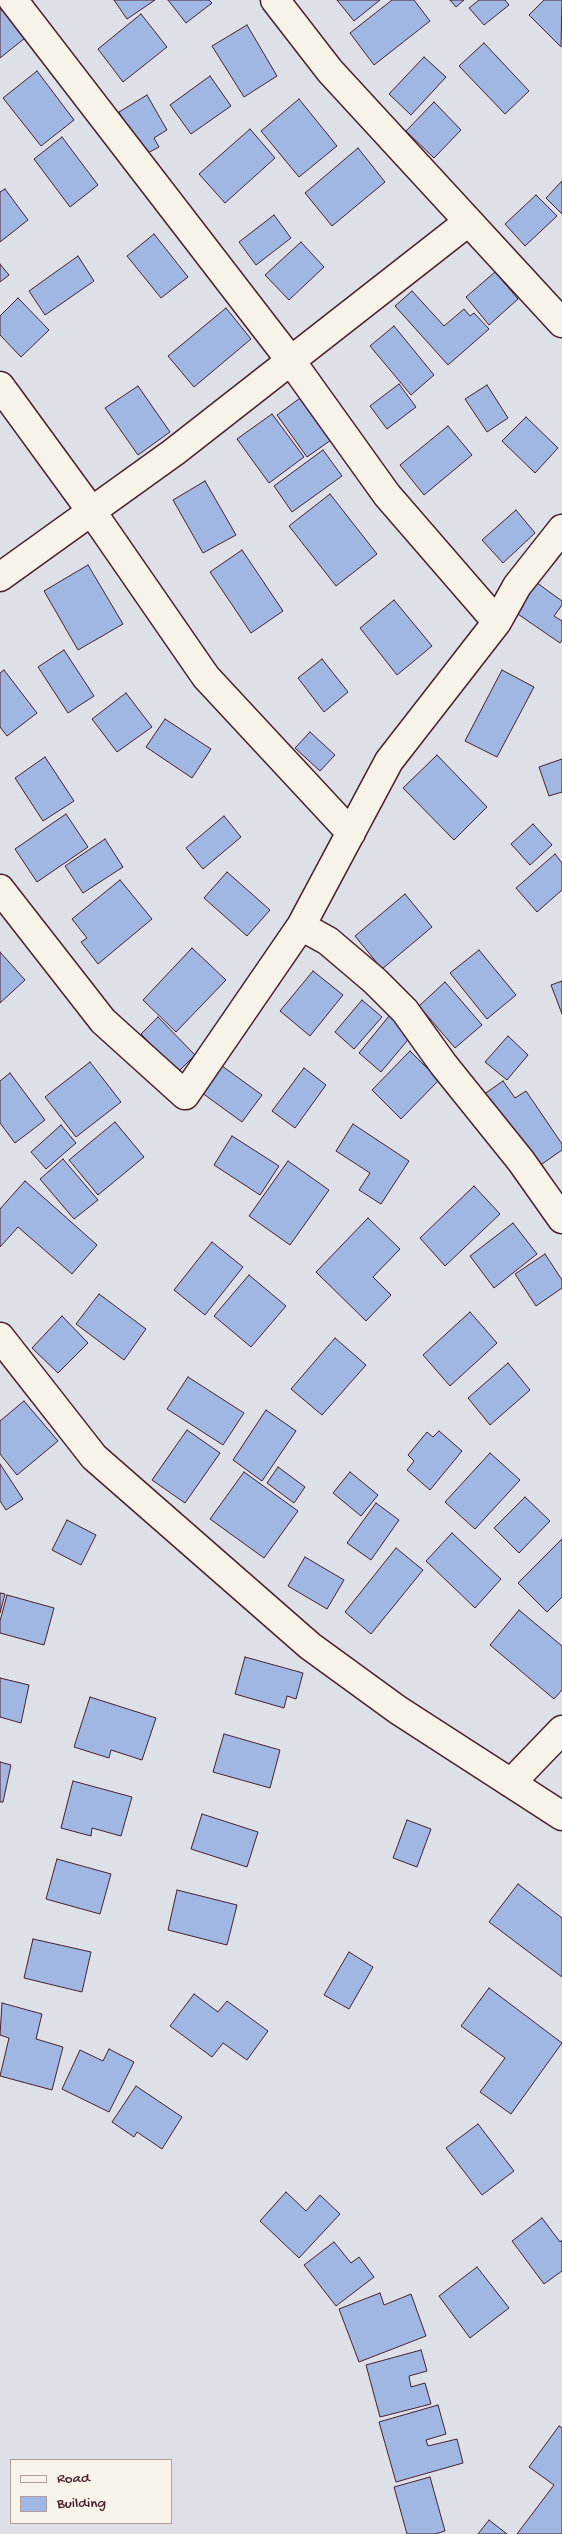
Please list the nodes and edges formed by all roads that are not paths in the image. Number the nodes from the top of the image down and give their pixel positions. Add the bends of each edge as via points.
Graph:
1 (13, 0) edge
2 (275, 0) edge
3 (468, 222) junction
4 (562, 323) edge
5 (291, 361) junction
6 (0, 386) edge
7 (92, 512) junction
8 (562, 529) edge
9 (0, 577) edge
10 (497, 622) junction
11 (351, 833) junction
12 (0, 889) edge
13 (301, 926) junction
14 (562, 1220) edge
15 (0, 1336) edge
16 (10, 1367) edge
17 (562, 1730) edge
18 (511, 1783) junction
19 (562, 1816) edge

1 - 5 street
2 - 3 street via 330,71
3 - 4 street
3 - 5 street
5 - 7 street
5 - 10 street via 387,495
6 - 7 street
7 - 9 street
7 - 11 street via 206,677
8 - 10 street via 517,586
10 - 11 street via 389,762
11 - 13 street
12 - 13 street via 103,1020 185,1095
13 - 14 street via 328,941 405,1011 521,1161
15 - 16 street
16 - 18 street via 94,1457 310,1646 398,1710
17 - 18 street
18 - 19 street

